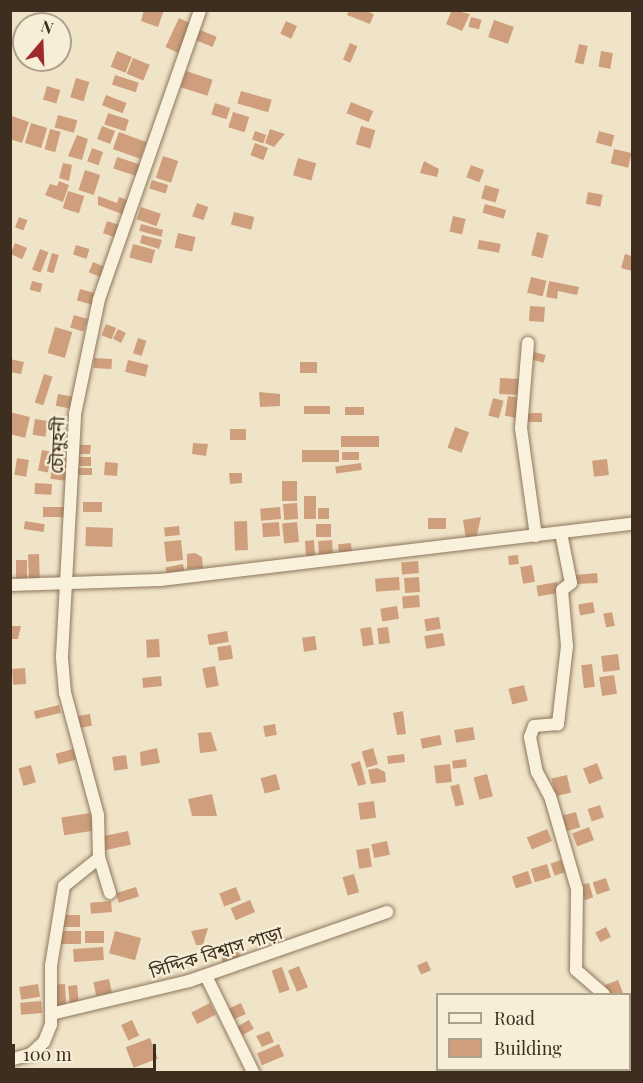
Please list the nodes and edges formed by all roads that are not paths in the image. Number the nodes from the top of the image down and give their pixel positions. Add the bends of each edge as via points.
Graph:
1 (201, 10) edge
2 (528, 343) dead end
3 (633, 524) edge
4 (561, 533) junction
5 (536, 536) junction
6 (69, 583) junction
7 (10, 585) edge
8 (99, 858) junction
9 (110, 893) dead end
10 (387, 912) dead end
11 (206, 977) junction
12 (603, 993) edge
13 (51, 1014) junction
14 (10, 1060) edge
15 (252, 1072) edge

1 - 6 street, চৌমুহনী via 99,299 84,356 75,414
2 - 5 street via 521,428
3 - 4 street
4 - 5 street
4 - 12 street via 571,583 561,598 567,646 558,724 534,726 530,737 537,772 550,796 577,889 576,970
5 - 6 street via 160,580
6 - 7 street
6 - 8 street, চৌমুহনী via 63,602 65,693 98,815
8 - 9 street, চৌমুহনী
8 - 13 street via 64,886 51,966
10 - 11 street, সিদ্দিক বিশ্বাস পাড়া
11 - 13 street, সিদ্দিক বিশ্বাস পাড়া
11 - 15 street
13 - 14 street via 44,1042 31,1054

